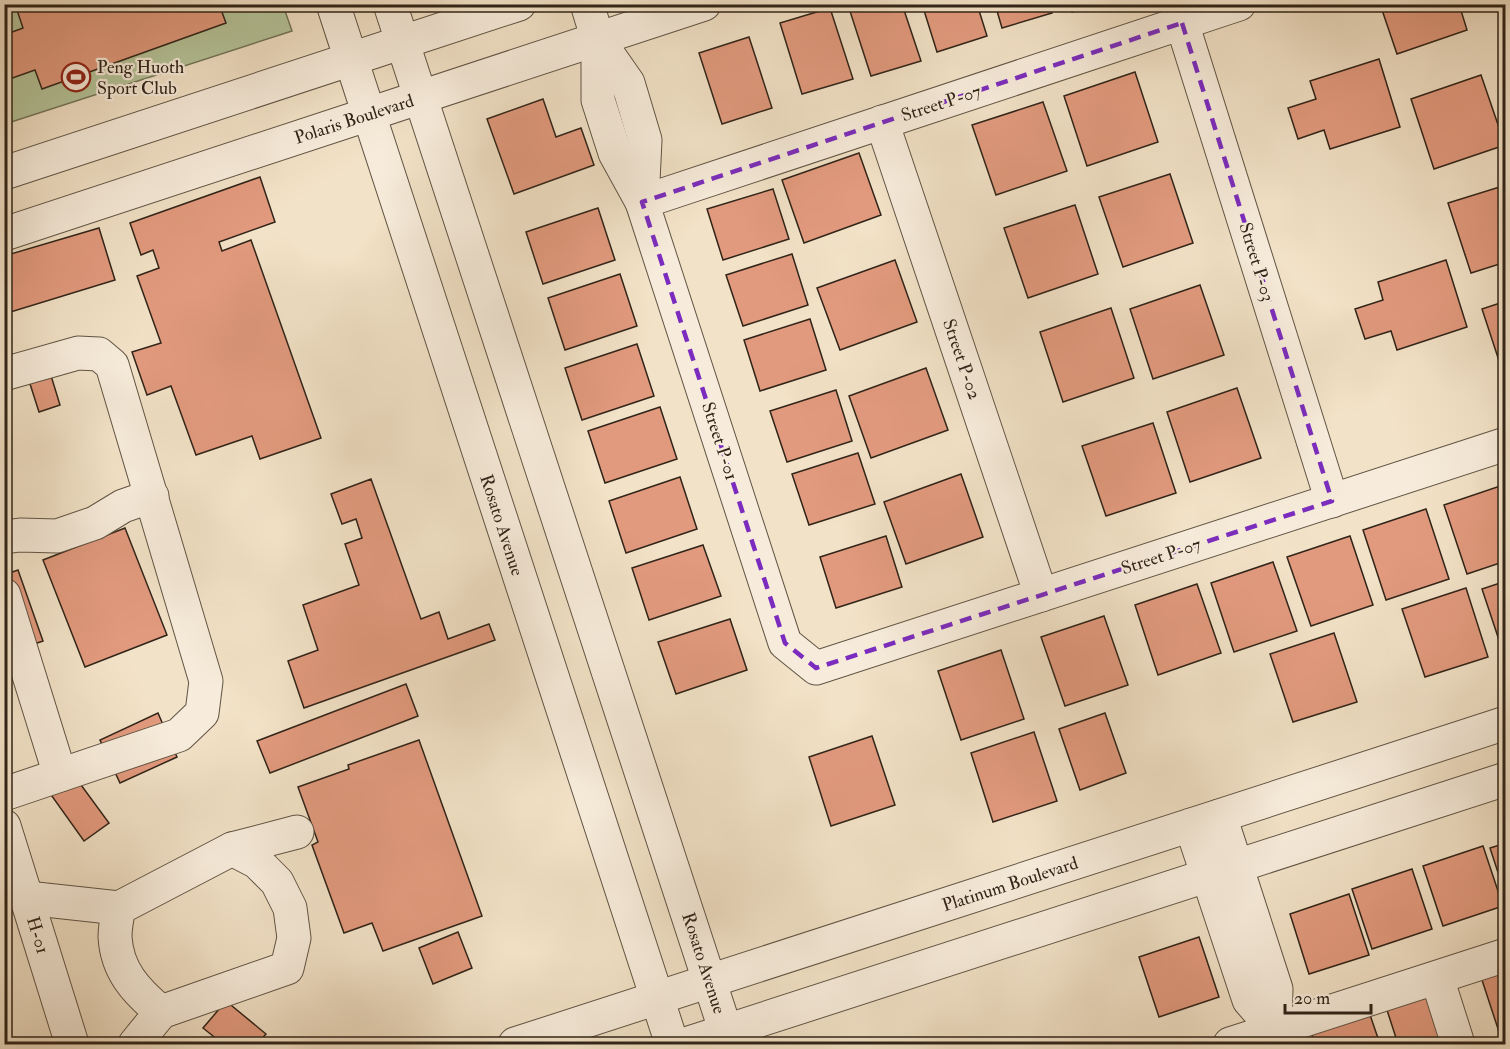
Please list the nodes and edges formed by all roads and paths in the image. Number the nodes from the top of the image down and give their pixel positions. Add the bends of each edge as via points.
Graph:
1 (333, 4) edge
2 (390, 4) edge
3 (519, 4) edge
4 (587, 4) edge
5 (704, 4) edge
6 (1239, 4) edge
7 (637, 15) edge
8 (1182, 23) junction
9 (598, 39) junction
10 (403, 43) junction
11 (351, 60) junction
12 (420, 98) junction
13 (368, 115) junction
14 (882, 123) junction
15 (4, 173) edge
16 (642, 202) junction
17 (4, 234) edge
18 (4, 374) edge
19 (1506, 444) edge
20 (152, 496) junction
21 (1332, 501) junction
22 (4, 537) edge
23 (4, 595) edge
24 (1041, 595) junction
25 (816, 668) joint
26 (1506, 723) edge
27 (60, 775) junction
28 (1506, 779) edge
29 (4, 794) edge
30 (1206, 820) junction
31 (4, 826) edge
32 (297, 832) dead end
33 (232, 849) junction
34 (11, 868) edge
35 (1222, 871) junction
36 (27, 898) junction
37 (118, 908) junction
38 (1506, 956) edge
39 (1437, 978) junction
40 (710, 981) junction
41 (656, 999) junction
42 (160, 1012) junction
43 (726, 1032) junction
44 (1277, 1037) edge
45 (72, 1044) edge
46 (135, 1044) edge
47 (515, 1044) edge
48 (672, 1044) edge
49 (686, 1044) edge
50 (1230, 1044) edge
51 (1458, 1044) edge

1 - 11 street, Rosato Avenue
2 - 10 street, Rosato Avenue
3 - 10 street
4 - 9 street, Street P-01
5 - 7 street, Polaris Boulevard
6 - 8 street, Street P-07
7 - 9 street, Polaris Boulevard
8 - 14 street, Street P-07
8 - 21 street, Street P-03
9 - 12 street, Polaris Boulevard
9 - 16 street, Street P-01 via 598,100 615,153
10 - 11 street
10 - 12 street, Rosato Avenue
11 - 13 street, Rosato Avenue
11 - 15 street
12 - 13 street, Polaris Boulevard
12 - 40 street, Rosato Avenue
13 - 17 street, Polaris Boulevard
13 - 41 street, Rosato Avenue
14 - 16 street, Street P-07
14 - 24 street, Street P-02
16 - 25 street, Street P-01 via 785,643
18 - 20 street via 78,353 99,354 112,365
19 - 21 street, Street P-07
20 - 22 street via 57,536
20 - 27 street via 206,681 202,713 179,735
21 - 24 street, Street P-07
23 - 27 street
24 - 25 street, Street P-07
26 - 30 street, Platinum Boulevard
27 - 29 street
28 - 35 street
30 - 35 street
30 - 40 street, Platinum Boulevard
31 - 34 street, H-01
32 - 33 street
33 - 37 street
33 - 42 street via 257,862 277,882 290,908 294,938 287,968
34 - 36 street, H-01
35 - 43 street
35 - 44 street via 1249,1000
36 - 37 street
36 - 45 street, H-01
37 - 42 street via 115,937 122,967 137,992
38 - 39 street
39 - 44 street
39 - 51 street
40 - 41 street, Platinum Boulevard
40 - 43 street, Rosato Avenue
41 - 47 street, Platinum Boulevard
41 - 48 street, Rosato Avenue
42 - 46 street
43 - 49 street
44 - 50 street

